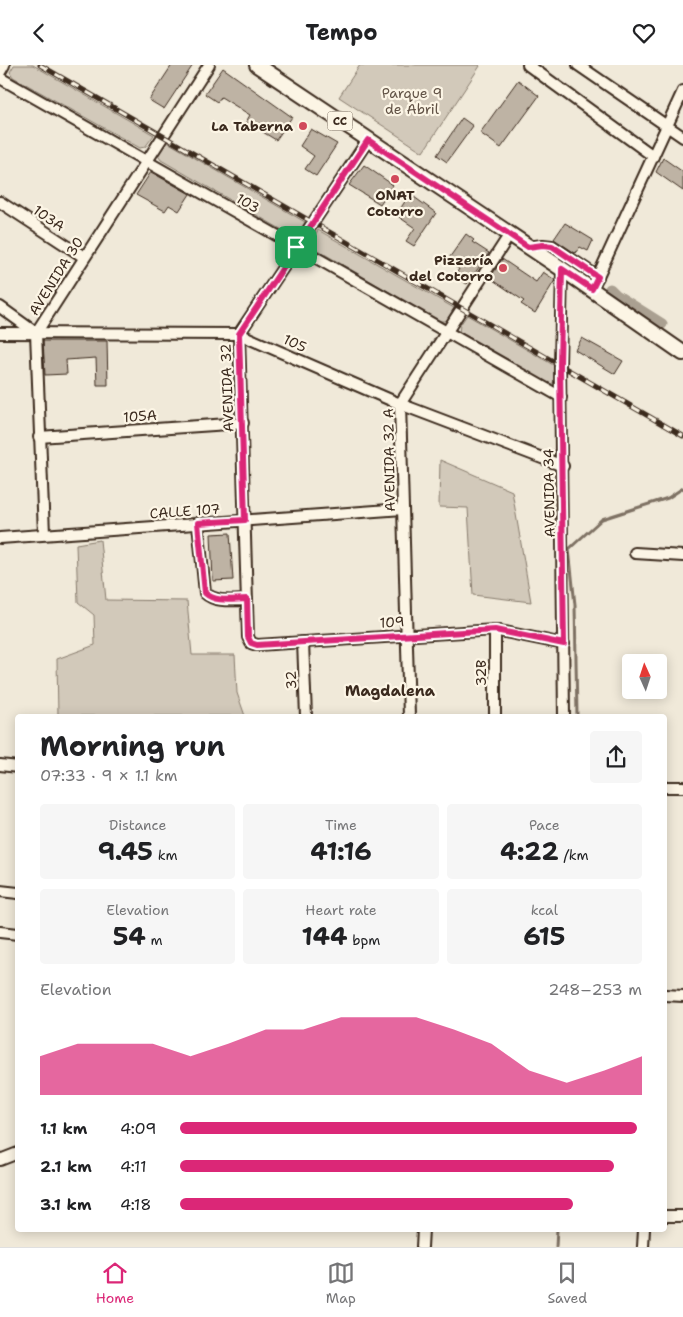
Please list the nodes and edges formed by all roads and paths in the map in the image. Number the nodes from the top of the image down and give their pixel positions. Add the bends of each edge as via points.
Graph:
1 (4, 65) edge
2 (209, 65) edge
3 (257, 65) edge
4 (528, 65) edge
5 (578, 65) edge
6 (0, 72) edge
7 (0, 77) edge
8 (683, 91) edge
9 (667, 126) junction
10 (683, 137) edge
11 (368, 140) junction
12 (653, 156) junction
13 (147, 160) junction
14 (0, 202) edge
15 (510, 235) junction
16 (296, 247) junction
17 (528, 247) junction
18 (84, 257) junction
19 (562, 269) junction
20 (595, 283) junction
21 (0, 307) edge
22 (446, 332) junction
23 (0, 333) edge
24 (36, 333) junction
25 (239, 334) junction
26 (682, 351) edge
27 (561, 397) junction
28 (400, 404) junction
29 (243, 423) junction
30 (39, 437) junction
31 (563, 466) junction
32 (403, 509) junction
33 (245, 520) junction
34 (198, 523) junction
35 (44, 535) junction
36 (0, 538) edge
37 (635, 553) dead end
38 (683, 556) edge
39 (247, 599) junction
40 (495, 630) junction
41 (406, 635) junction
42 (303, 642) junction
43 (251, 643) joint
44 (564, 644) junction
45 (306, 714) edge
46 (409, 714) edge
47 (495, 714) edge
48 (564, 714) edge
49 (0, 765) edge
50 (15, 767) edge
51 (667, 787) edge
52 (683, 787) edge
53 (0, 891) edge
54 (15, 893) edge
55 (0, 932) edge
56 (15, 934) edge
57 (667, 995) edge
58 (683, 996) edge
59 (15, 1154) edge
60 (0, 1160) edge
61 (667, 1216) edge
62 (683, 1217) edge
63 (423, 1232) edge
64 (644, 1232) edge
65 (422, 1247) edge
66 (643, 1247) edge

1 - 6 street
2 - 13 street, AVENIDA 30
3 - 11 main road, CC
4 - 12 street
5 - 9 street
7 - 13 street, 103
8 - 9 street
9 - 10 street
9 - 12 street
11 - 15 main road, CC
11 - 16 street, AVENIDA 32
12 - 20 street
13 - 16 street, 103
13 - 18 street, AVENIDA 30
14 - 18 street, 103A
15 - 17 main road, CC
15 - 22 street, AVENIDA 32 A
16 - 22 street, 103
16 - 25 street, AVENIDA 32
17 - 19 main road, CC
17 - 20 street via 552,246
18 - 24 street, AVENIDA 30
19 - 20 main road, CC
19 - 27 street, AVENIDA 34
20 - 26 main road, CC
21 - 24 street
22 - 27 street, 103
22 - 28 street, AVENIDA 32 A
23 - 24 street, 105
24 - 25 street, 105
24 - 30 street, AVENIDA 30
25 - 28 street, 105
25 - 29 street, AVENIDA 32
27 - 31 street, AVENIDA 34
28 - 31 street, 105
28 - 32 street, AVENIDA 32 A
29 - 30 street, 105A
29 - 33 street, AVENIDA 32
30 - 35 street, AVENIDA 30
31 - 44 street, AVENIDA 34
32 - 33 street, CALLE 107
32 - 41 street, AVENIDA 32 A
33 - 34 street, CALLE 107
33 - 39 street, AVENIDA 32
34 - 35 street, CALLE 107
34 - 39 street via 205,593 210,598
35 - 36 street, CALLE 107
37 - 38 street
39 - 43 street, AVENIDA 32
40 - 41 street, 109
40 - 44 street, 109
40 - 47 street, 32B
41 - 42 street, 109
41 - 46 street, AVENIDA 32 A
42 - 43 street, 109
42 - 45 street, 32
44 - 48 street, AVENIDA 34
49 - 50 street
51 - 52 street
53 - 54 street
55 - 56 street
57 - 58 street
59 - 60 street
61 - 62 street
63 - 65 street
64 - 66 street

